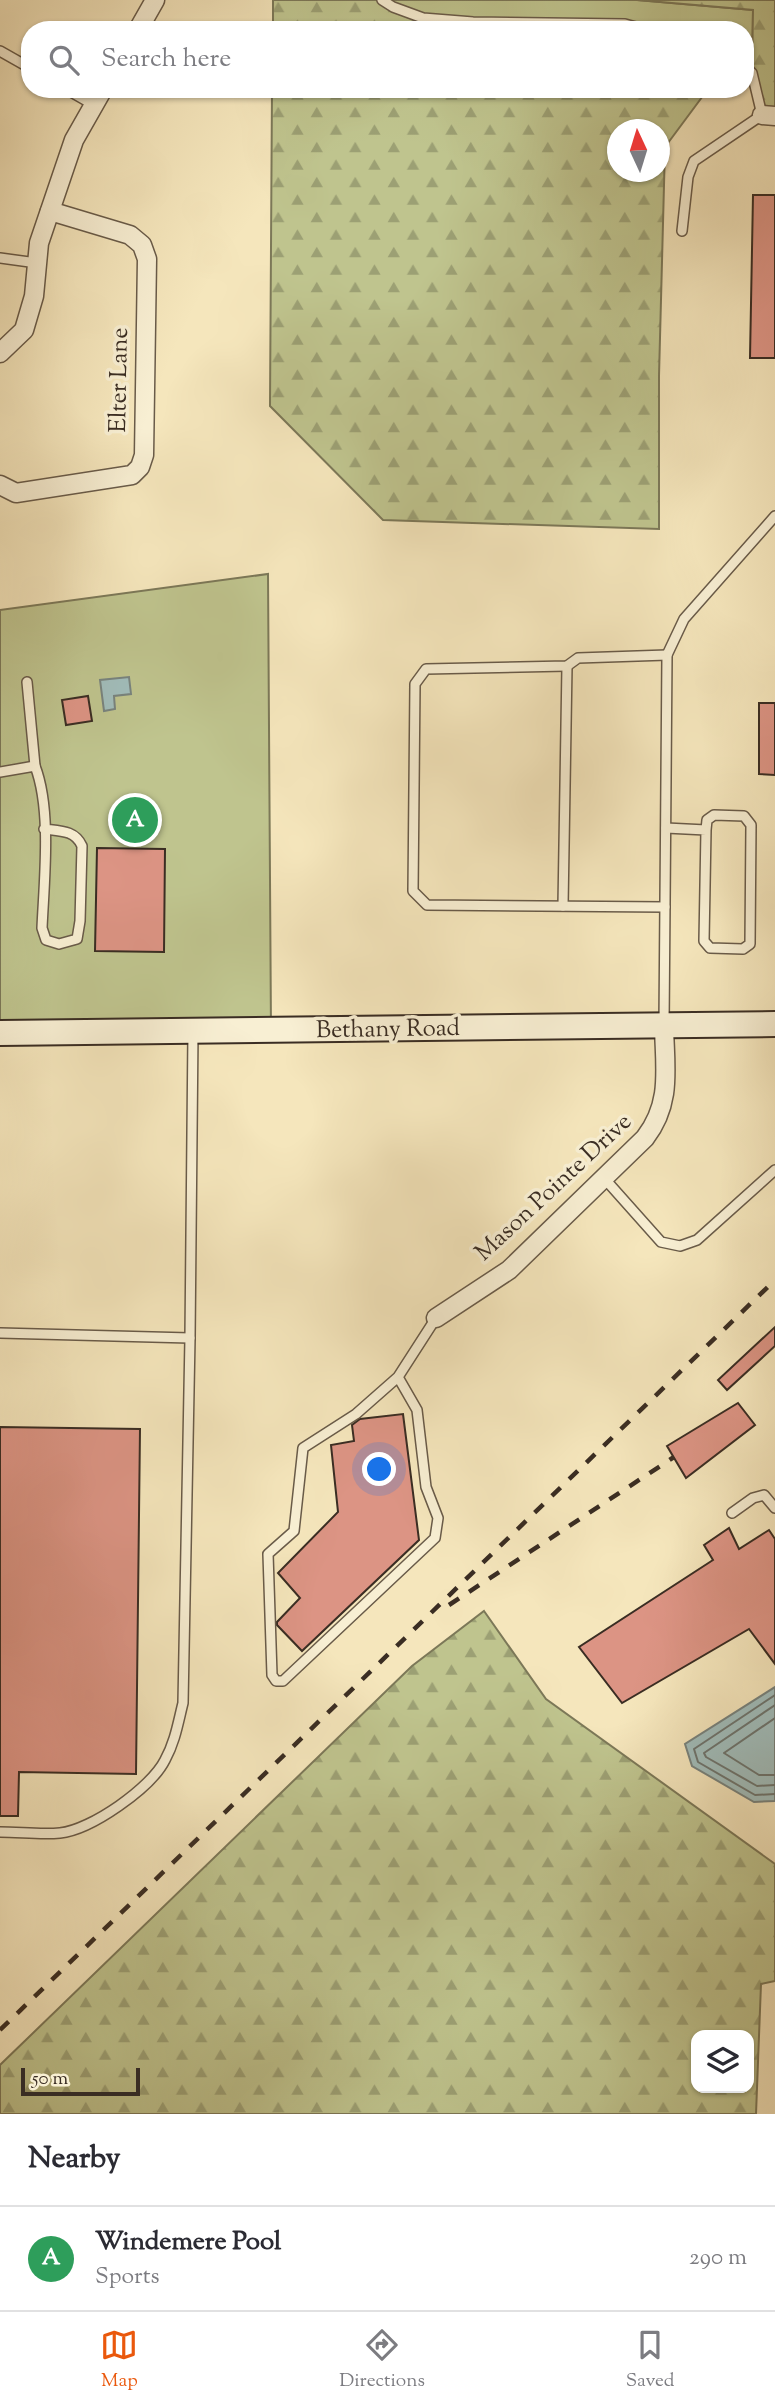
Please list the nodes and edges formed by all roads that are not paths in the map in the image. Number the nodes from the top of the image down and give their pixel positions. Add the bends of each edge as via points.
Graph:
1 (155, 0) edge
2 (382, 0) edge
3 (143, 21) edge
4 (460, 21) edge
5 (0, 51) edge
6 (21, 63) edge
7 (754, 78) edge
8 (82, 98) edge
9 (98, 98) edge
10 (94, 105) junction
11 (769, 116) edge
12 (50, 211) junction
13 (681, 232) dead end
14 (0, 258) edge
15 (37, 263) junction
16 (0, 353) edge
17 (0, 485) edge
18 (775, 516) edge
19 (667, 656) junction
20 (567, 666) junction
21 (27, 682) dead end
22 (35, 766) junction
23 (0, 772) edge
24 (666, 828) junction
25 (44, 829) junction
26 (706, 830) junction
27 (563, 906) junction
28 (665, 907) junction
29 (775, 1024) edge
30 (664, 1027) junction
31 (193, 1032) junction
32 (0, 1033) edge
33 (775, 1170) edge
34 (604, 1178) junction
35 (436, 1318) joint
36 (0, 1333) edge
37 (190, 1338) junction
38 (398, 1377) junction
39 (775, 1508) edge
40 (732, 1513) dead end
41 (0, 1832) edge

1 - 3 street
2 - 4 lane via 423,18
5 - 6 lane
7 - 11 lane
8 - 10 lane
9 - 10 street
10 - 12 street via 74,140
11 - 13 lane via 694,161
12 - 15 street
12 - 17 street, Elter Lane via 130,235 142,246 146,259 144,455 132,475 16,494
14 - 15 lane
15 - 16 street via 24,330
18 - 19 lane via 684,619
19 - 20 lane via 578,658
19 - 24 lane
20 - 27 lane
20 - 27 lane via 425,669 415,684 413,891 427,905
21 - 22 lane
22 - 23 lane
22 - 25 lane via 41,782
24 - 26 lane
24 - 28 lane
25 - 25 lane via 42,928 46,940 58,944 77,939 82,845 78,836 69,832
26 - 26 lane via 704,941 709,948 743,949 750,944 751,825 744,816 714,815
27 - 28 lane
28 - 30 lane
29 - 30 main road, Bethany Road
30 - 31 main road, Bethany Road
30 - 34 street, Mason Pointe Drive via 666,1089 657,1122
31 - 32 main road, Bethany Road
31 - 37 lane
33 - 34 lane via 697,1240 680,1246 661,1242
34 - 35 street, Mason Pointe Drive via 509,1270
35 - 38 lane
36 - 37 lane
37 - 41 lane via 183,1703 176,1735 164,1764 132,1796 96,1822 62,1833
38 - 38 lane via 417,1410 426,1487 439,1518 435,1538 283,1681 276,1681 272,1675 268,1554 294,1531 303,1448 356,1413
39 - 40 lane via 764,1495

